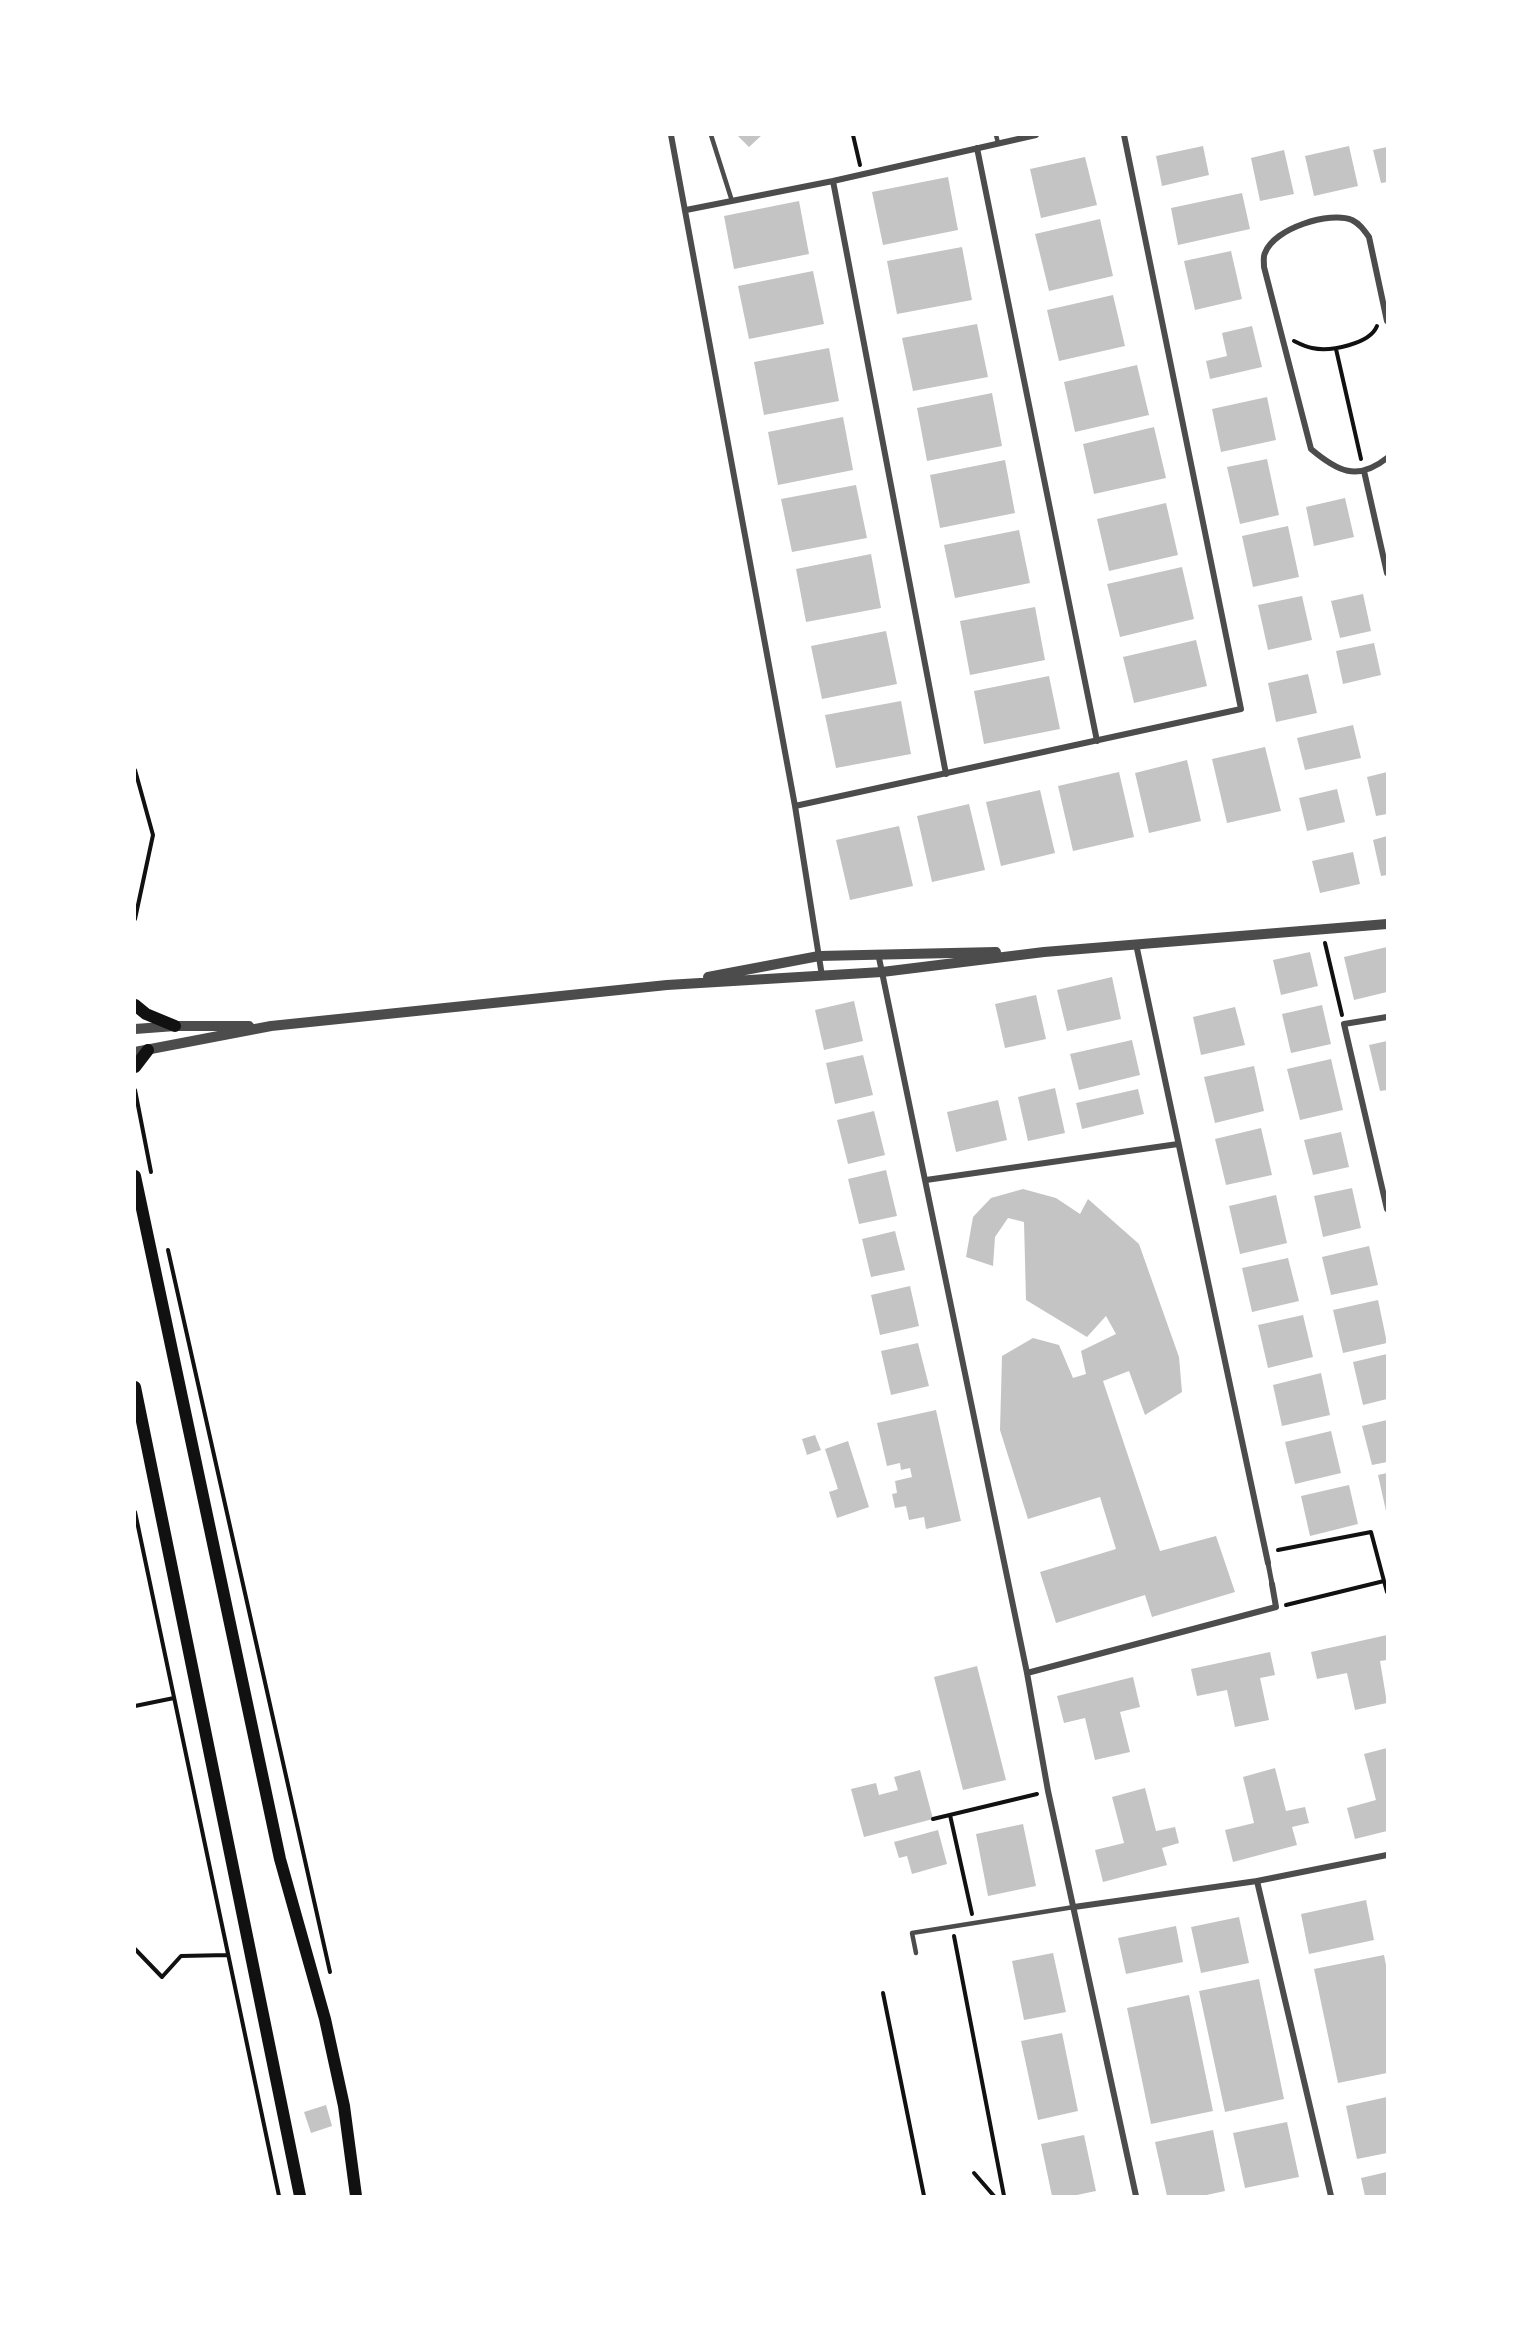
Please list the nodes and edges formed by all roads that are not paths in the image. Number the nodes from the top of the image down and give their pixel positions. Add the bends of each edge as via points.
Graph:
1 (671, 135) edge
2 (711, 135) edge
3 (996, 135) edge
4 (1036, 135) edge
5 (1124, 135) edge
6 (998, 143) junction
7 (977, 148) junction
8 (833, 181) junction
9 (732, 201) junction
10 (686, 210) junction
11 (1387, 321) edge
12 (1387, 458) edge
13 (1364, 471) junction
14 (1387, 573) edge
15 (1097, 741) junction
16 (946, 774) junction
17 (795, 806) junction
18 (1387, 924) edge
19 (1136, 943) junction
20 (1044, 952) junction
21 (878, 953) junction
22 (819, 956) junction
23 (882, 972) junction
24 (822, 976) junction
25 (667, 985) junction
26 (135, 1005) edge
27 (1387, 1017) edge
28 (175, 1026) junction
29 (272, 1026) junction
30 (135, 1029) edge
31 (141, 1051) edge
32 (135, 1067) edge
33 (1178, 1144) junction
34 (135, 1176) edge
35 (926, 1180) junction
36 (1387, 1209) edge
37 (135, 1388) edge
38 (1268, 1563) joint
39 (1272, 1584) joint
40 (1027, 1673) junction
41 (1387, 1855) edge
42 (1257, 1881) junction
43 (1074, 1907) junction
44 (916, 1953) dead end
45 (300, 2196) edge
46 (356, 2196) edge
47 (1136, 2196) edge
48 (1330, 2196) edge

1 - 10 street
2 - 9 lane
3 - 6 lane
4 - 6 street
5 - 15 street via 1241,709
6 - 7 street
7 - 8 street
7 - 15 street
8 - 9 street
8 - 16 street
9 - 10 street
10 - 17 street
11 - 13 street via 1369,237 1352,220 1335,218 1296,226 1282,233 1264,253 1264,267 1311,449 1344,472
12 - 13 street
13 - 14 street
15 - 16 street
16 - 17 street
17 - 22 street
18 - 19 street
19 - 20 street
19 - 33 street
20 - 21 street
20 - 23 street
21 - 22 street
21 - 23 street
22 - 24 street
22 - 25 street
23 - 24 street
23 - 35 street
24 - 25 street
25 - 29 street
26 - 28 main road
27 - 36 street via 1344,1024
28 - 29 street
28 - 30 street
29 - 31 street
31 - 32 main road
33 - 35 street
33 - 38 street
34 - 46 main road via 279,1859 337,2073
35 - 40 street
37 - 45 main road
38 - 39 street
39 - 40 street via 1276,1607
40 - 43 street
41 - 42 street
42 - 43 street
42 - 48 street
43 - 44 lane via 912,1933
43 - 47 street

